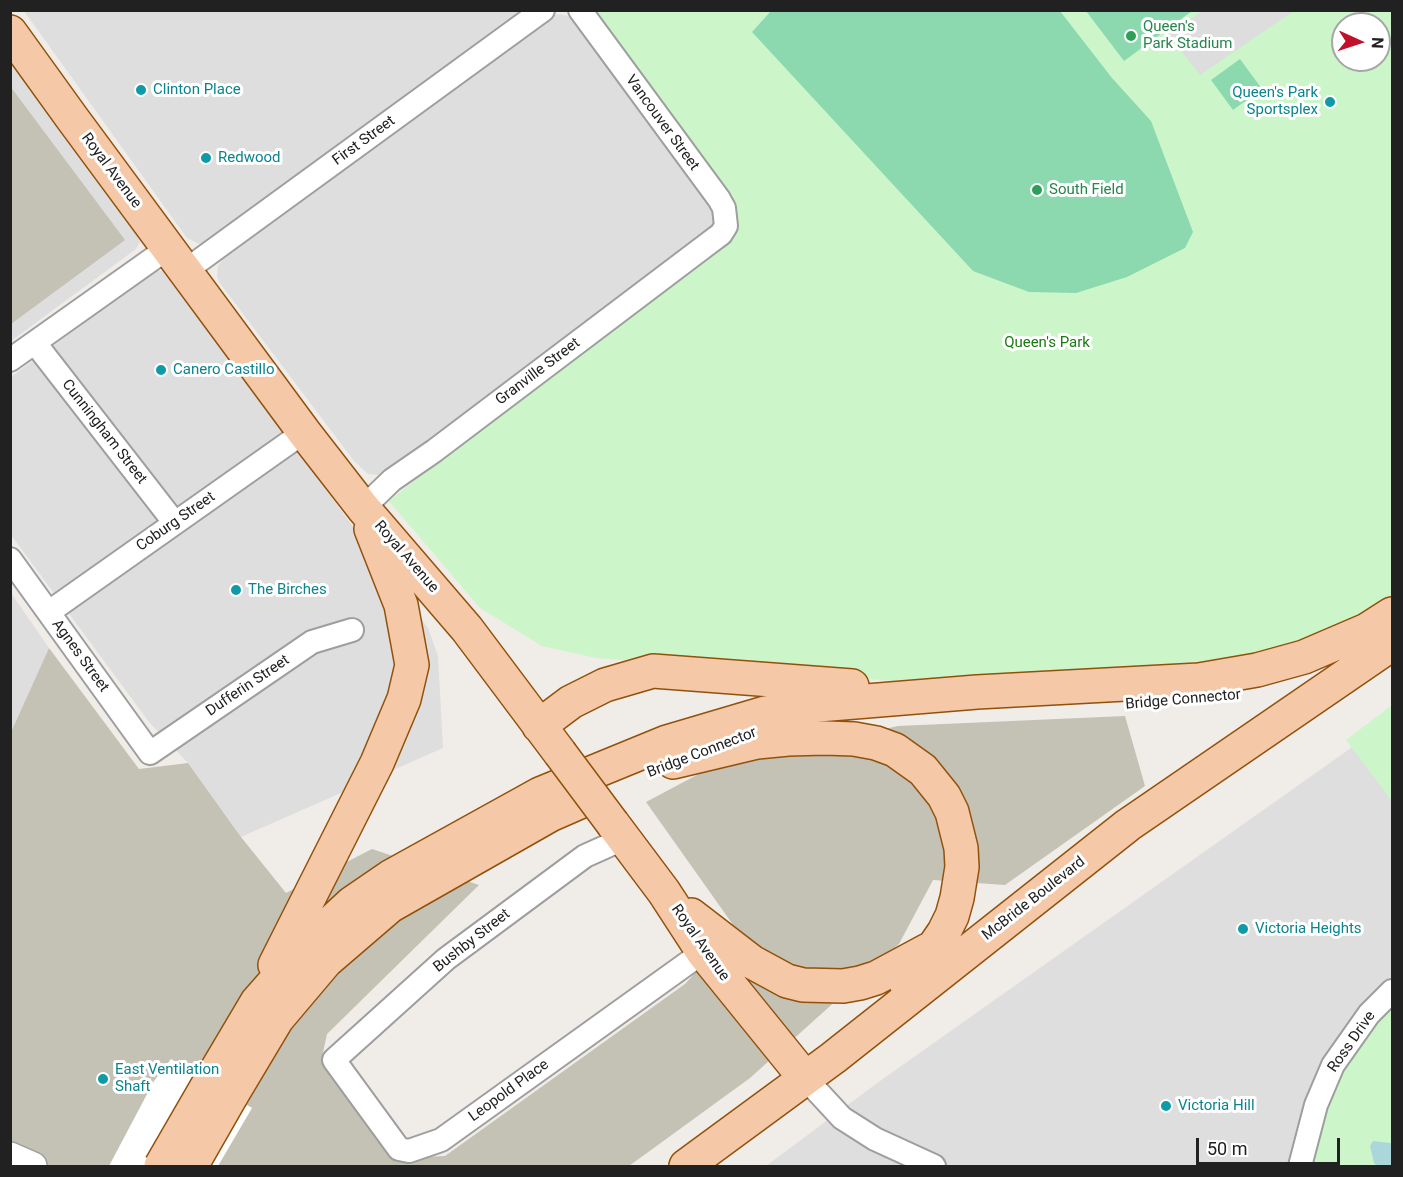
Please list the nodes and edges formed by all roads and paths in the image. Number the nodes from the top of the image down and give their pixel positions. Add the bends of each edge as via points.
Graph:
1 (543, 10) edge
2 (580, 10) edge
3 (10, 32) edge
4 (716, 238) joint
5 (177, 259) junction
6 (35, 343) junction
7 (10, 360) edge
8 (294, 439) junction
9 (363, 508) junction
10 (174, 522) junction
11 (10, 559) edge
12 (49, 612) junction
13 (352, 630) dead end
14 (1386, 632) edge
15 (977, 692) junction
16 (539, 726) junction
17 (150, 753) joint
18 (673, 762) junction
19 (618, 831) junction
20 (664, 892) junction
21 (935, 946) junction
22 (703, 952) junction
23 (1392, 991) edge
24 (257, 1002) junction
25 (878, 1023) junction
26 (334, 1060) joint
27 (805, 1078) junction
28 (220, 1089) junction
29 (10, 1156) edge
30 (33, 1167) edge
31 (161, 1167) edge
32 (191, 1167) edge
33 (686, 1167) edge
34 (934, 1167) edge
35 (1300, 1167) edge

1 - 5 street, First Street
2 - 4 street, Vancouver Street via 724,208 726,226
3 - 5 main road, Royal Avenue
4 - 9 street, Granville Street via 392,480
5 - 6 street, First Street
5 - 8 main road, Royal Avenue
6 - 7 street, First Street
6 - 10 street, Cunningham Street
8 - 9 main road, Royal Avenue
8 - 10 street, Coburg Street
9 - 16 main road, Royal Avenue via 445,601
9 - 24 main road via 401,605 412,665 404,699 377,764
10 - 12 street, Coburg Street
11 - 12 street, Agnes Street
12 - 17 street, Agnes Street
13 - 17 street, Dufferin Street via 312,642
14 - 15 main road, Bridge Connector via 1257,670 1199,680
14 - 18 main road, Bridge Connector via 1322,673 1244,695 1206,701 827,719 758,730
14 - 25 main road, McBride Boulevard via 1275,726 1128,825
15 - 16 main road via 653,671 570,702
15 - 24 main road, Bridge Connector via 765,713 666,742 540,794 400,871 352,903 309,943
16 - 19 main road, Royal Avenue, bridge
18 - 21 main road via 757,742 807,739 876,743 909,759 944,796 961,848 957,898
18 - 28 main road, Bridge Connector via 550,815 390,906 326,961
19 - 20 main road, Royal Avenue
19 - 26 street, Bushby Street via 446,959
20 - 21 main road via 752,962 803,985 860,983
20 - 22 main road, Royal Avenue
21 - 25 main road
22 - 26 street, Leopold Place via 441,1140 409,1151 399,1149
22 - 27 main road, Royal Avenue
23 - 35 street, Ross Drive via 1369,1014 1333,1065 1316,1105
24 - 28 main road, Bridge Connector
25 - 27 main road, McBride Boulevard
27 - 33 main road, McBride Boulevard
27 - 34 street via 842,1118 875,1139
28 - 31 main road, bridge
28 - 32 main road, bridge
29 - 30 street

